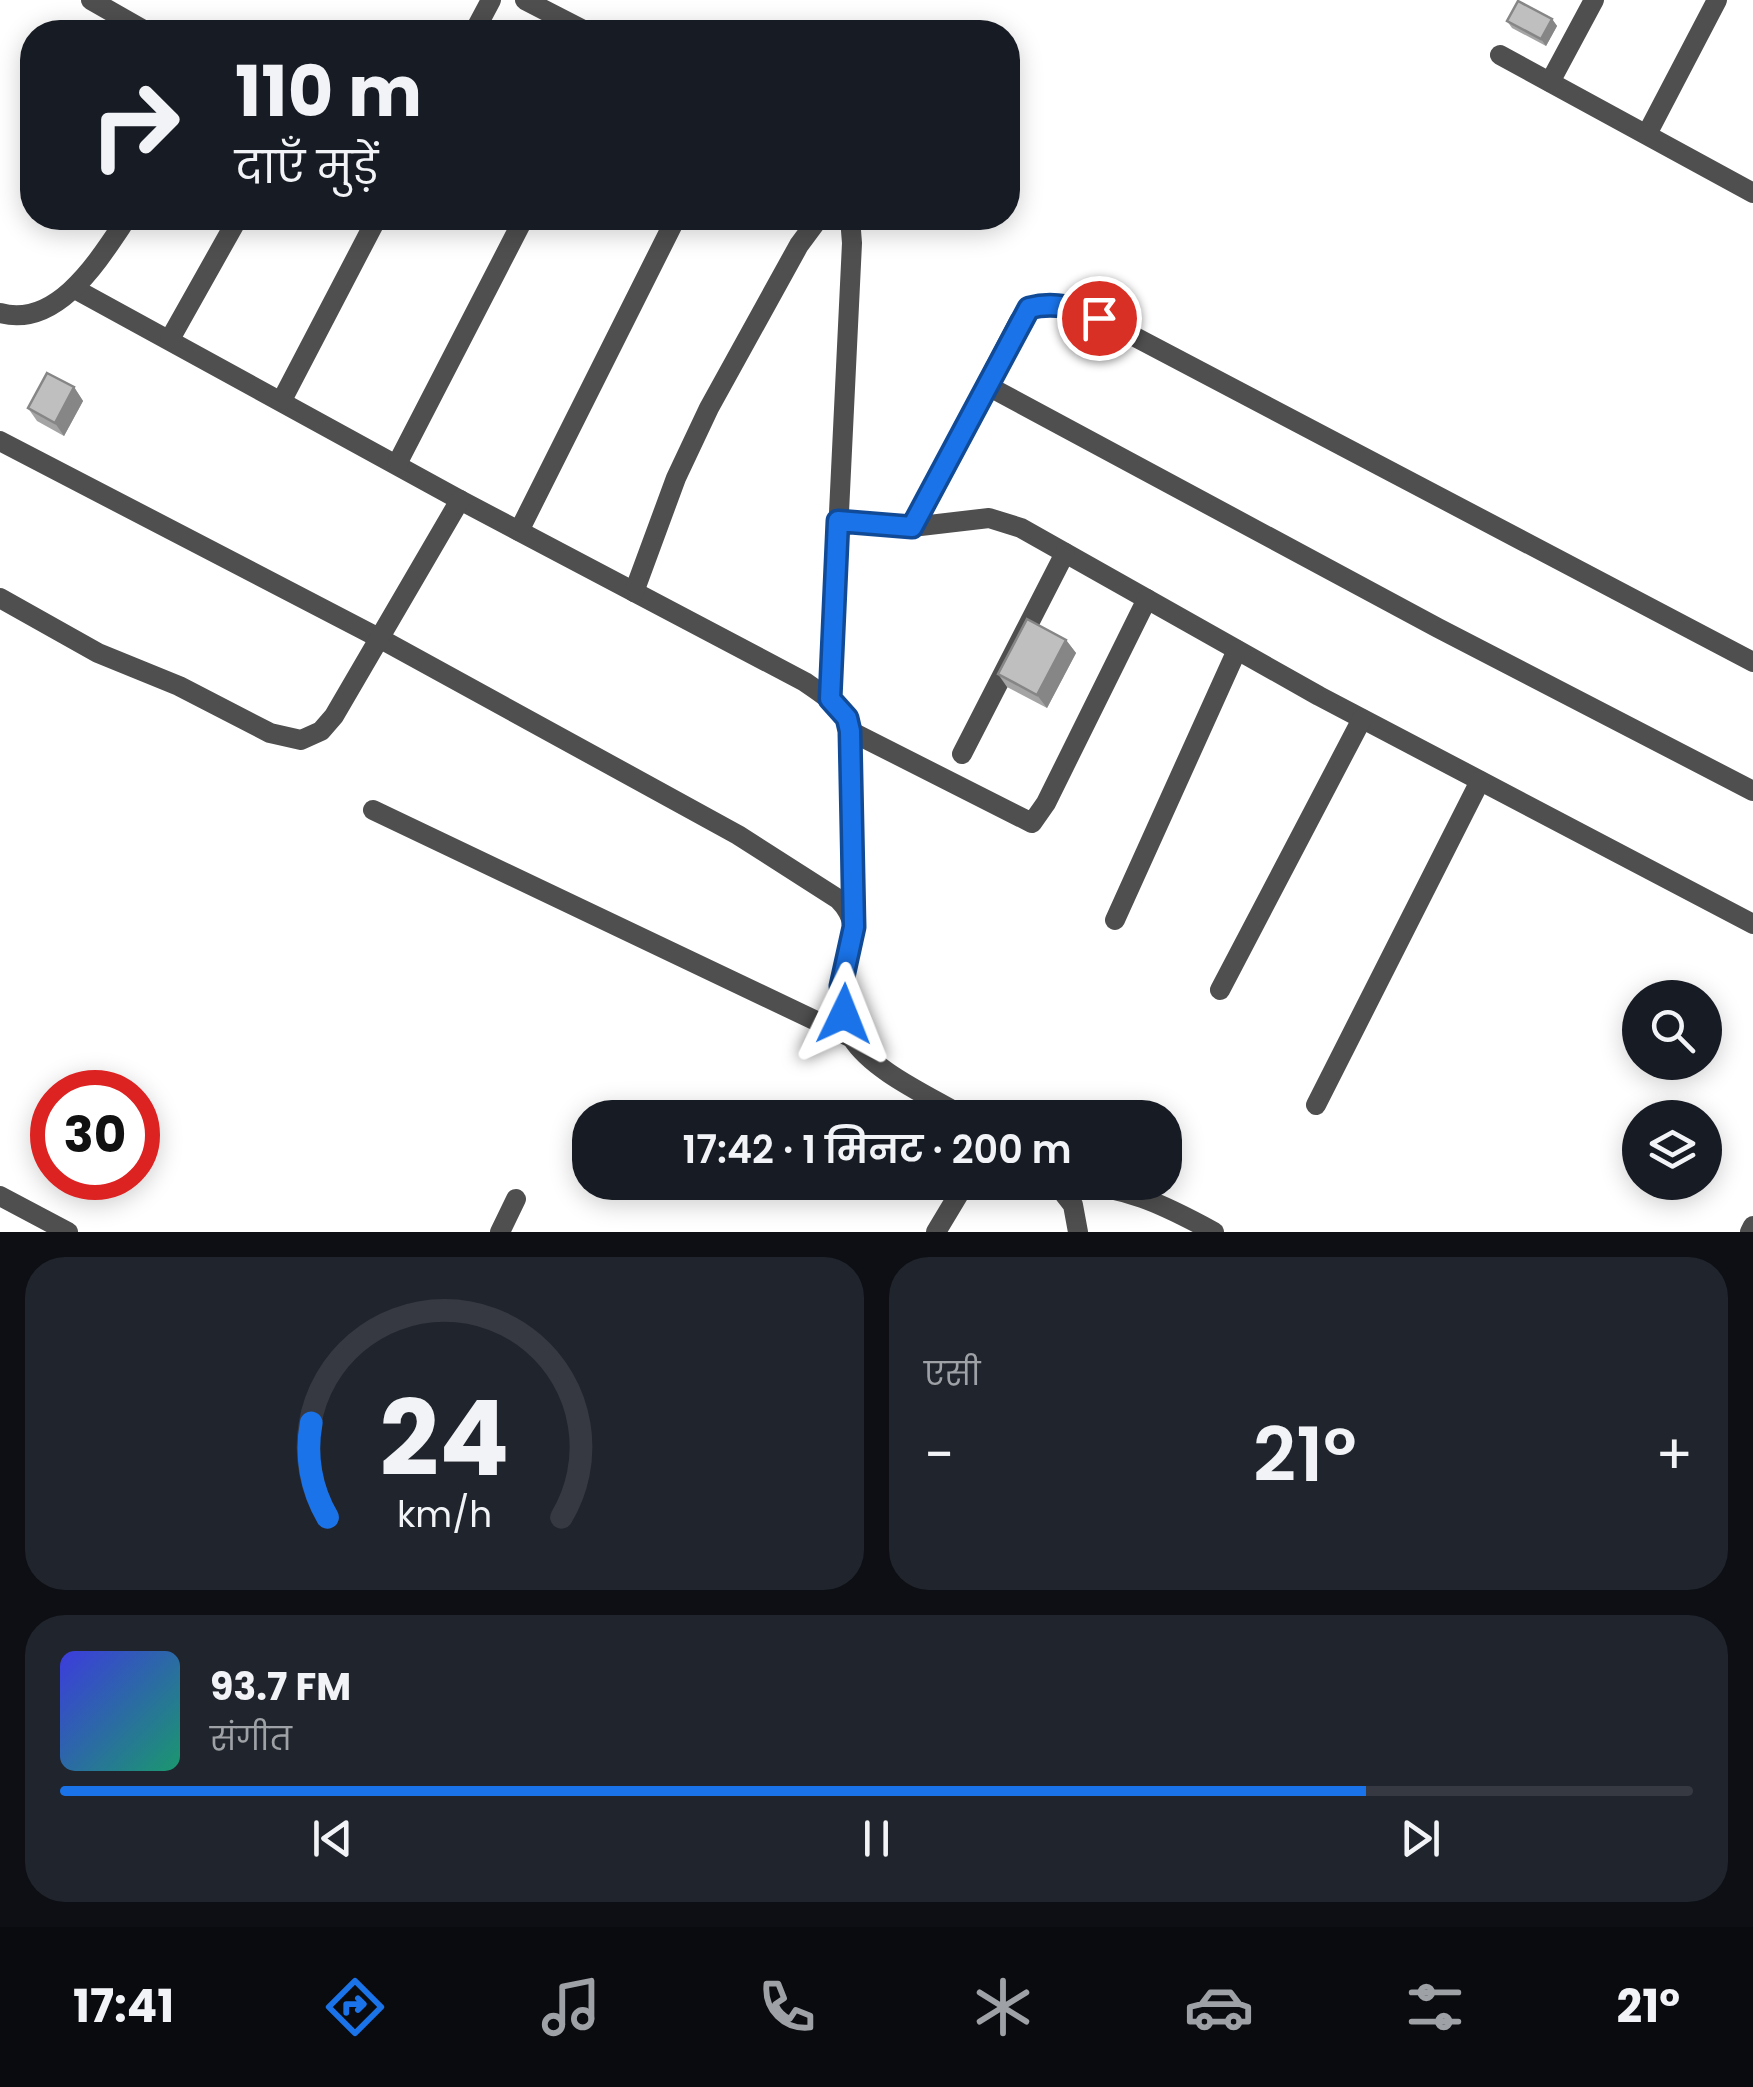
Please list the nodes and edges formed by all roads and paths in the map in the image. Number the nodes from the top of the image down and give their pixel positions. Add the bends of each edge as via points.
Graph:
1 (91, 0) edge
2 (526, 0) edge
3 (1594, 0) edge
4 (1717, 0) edge
5 (125, 20) edge
6 (565, 20) edge
7 (1500, 54) dead end
8 (1550, 82) junction
9 (1646, 134) junction
10 (1751, 186) edge
11 (119, 230) edge
12 (231, 230) edge
13 (371, 230) edge
14 (518, 230) edge
15 (670, 230) edge
16 (811, 230) edge
17 (851, 230) edge
18 (75, 289) junction
19 (0, 313) edge
20 (170, 339) junction
21 (986, 386) junction
22 (282, 400) junction
23 (0, 441) edge
24 (397, 464) junction
25 (460, 500) junction
26 (838, 521) junction
27 (912, 527) junction
28 (519, 531) junction
29 (1066, 553) junction
30 (634, 592) junction
31 (0, 598) edge
32 (1148, 600) junction
33 (378, 638) junction
34 (1237, 650) junction
35 (1753, 662) edge
36 (830, 699) junction
37 (1362, 719) junction
38 (850, 731) junction
39 (962, 754) dead end
40 (1480, 781) junction
41 (1753, 791) edge
42 (374, 810) dead end
43 (851, 912) junction
44 (1115, 920) dead end
45 (1753, 924) edge
46 (1220, 990) dead end
47 (852, 1038) junction
48 (936, 1100) edge
49 (1316, 1104) dead end
50 (0, 1196) edge
51 (516, 1199) dead end
52 (955, 1200) edge
53 (1070, 1200) edge
54 (1155, 1200) edge
55 (68, 1232) edge
56 (500, 1232) edge
57 (936, 1232) edge
58 (1078, 1232) edge
59 (1214, 1232) edge

1 - 5 street
2 - 6 street
3 - 8 street
4 - 9 street
7 - 8 street
8 - 9 street
9 - 10 street
11 - 18 street
12 - 20 street
13 - 22 street
14 - 24 street
15 - 28 street
16 - 30 street via 708,408
17 - 26 street
18 - 19 street via 36,312 17,318
18 - 20 street
20 - 22 street
21 - 27 street
21 - 35 street via 1029,308 1067,305
21 - 41 street
22 - 24 street
23 - 33 street
24 - 25 street
25 - 28 street
25 - 33 street
26 - 27 street
26 - 36 street
27 - 29 street via 1002,520
28 - 30 street
29 - 32 street
29 - 39 street
30 - 36 street
31 - 33 street via 98,653 270,733 301,740 334,716
32 - 34 street
32 - 38 street via 1032,823
33 - 43 street via 778,858
34 - 37 street
34 - 44 street
36 - 38 street
37 - 40 street
37 - 46 street
38 - 43 street
40 - 45 street
40 - 49 street
42 - 47 street
43 - 47 street via 852,942 841,986
47 - 48 street via 874,1063
50 - 55 street
51 - 56 street
52 - 57 street
53 - 58 street
54 - 59 street

